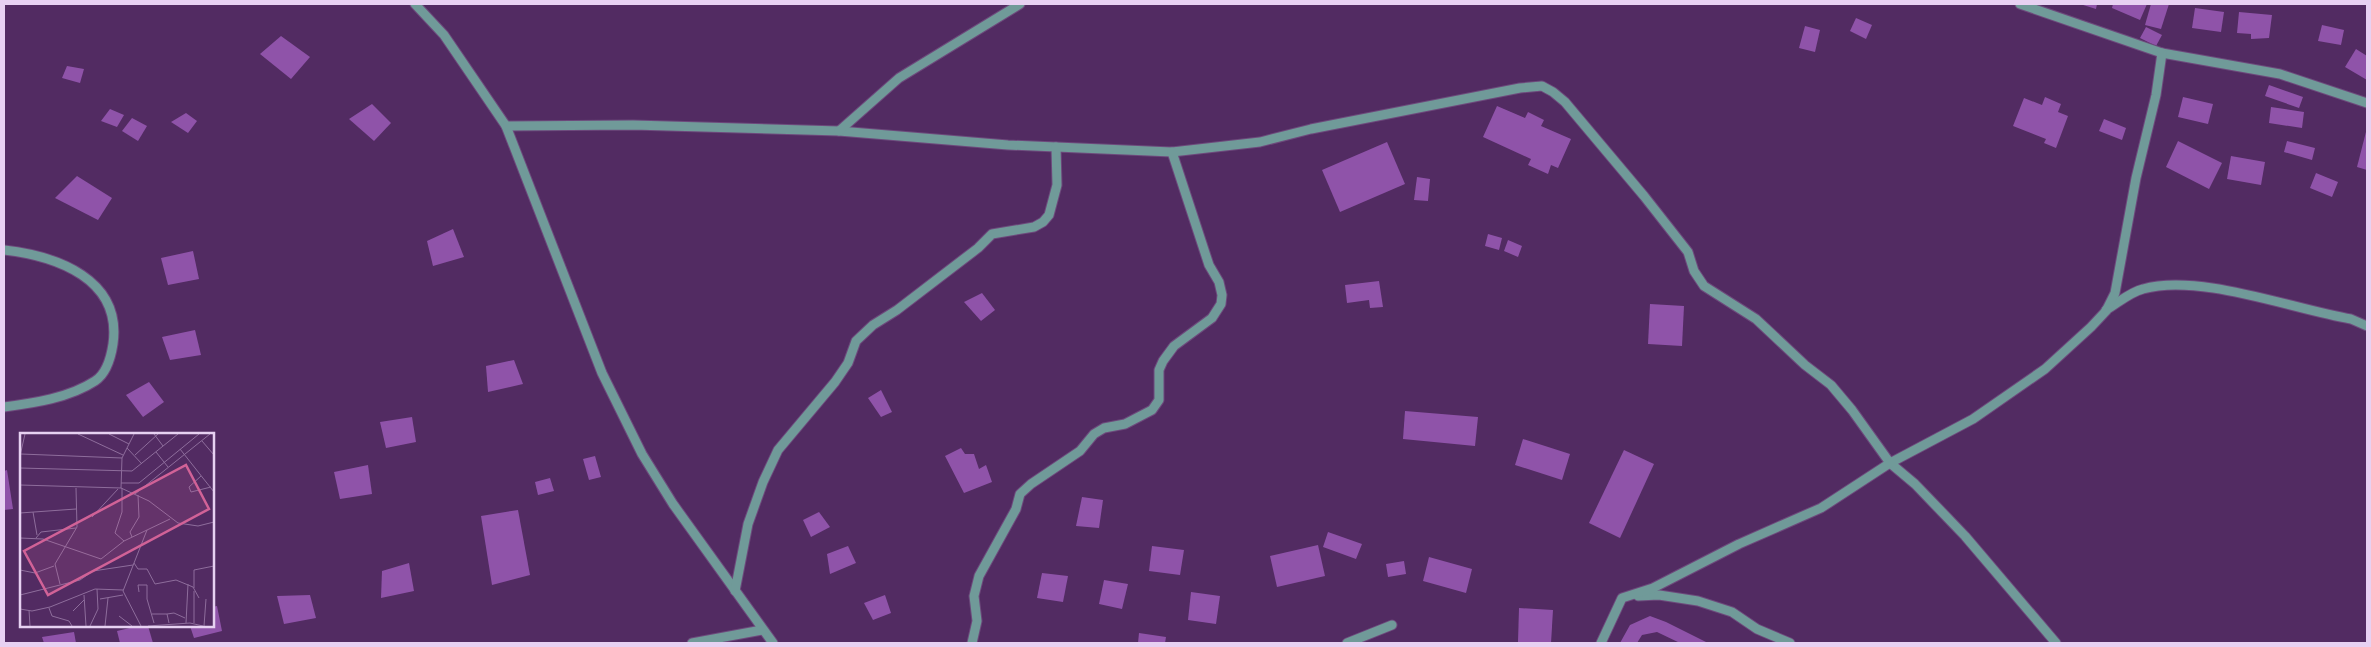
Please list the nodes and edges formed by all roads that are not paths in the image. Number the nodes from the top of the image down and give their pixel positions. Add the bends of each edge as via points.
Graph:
1 (415, 4) edge
2 (1020, 4) edge
3 (2020, 4) edge
4 (2162, 53) junction
5 (2367, 103) edge
6 (506, 126) junction
7 (839, 131) junction
8 (1056, 147) junction
9 (1172, 152) junction
10 (4, 250) edge
11 (2106, 310) junction
12 (2367, 326) edge
13 (4, 407) edge
14 (1890, 463) junction
15 (734, 591) junction
16 (1622, 598) junction
17 (1392, 625) dead end
18 (762, 630) junction
19 (692, 643) edge
20 (773, 643) edge
21 (972, 643) edge
22 (1347, 643) edge
23 (1601, 643) edge
24 (1790, 643) edge
25 (2056, 643) edge

1 - 6 street via 444,35
2 - 7 street via 899,78
3 - 4 street
4 - 5 street via 2280,74
4 - 11 street via 2115,293
6 - 7 street via 633,125
6 - 15 street via 614,398 662,487
7 - 8 street
8 - 9 street
8 - 15 street via 1057,185 1044,222 1034,227 992,234 897,310 872,325 856,341 848,363 835,382 778,450 748,524
9 - 14 street via 1260,142 1311,129 1542,86 1565,102 1644,196 1688,252 1694,271 1704,286 1756,319 1831,385
9 - 21 street via 1209,265 1220,282 1221,304 1212,318 1174,346 1163,360 1159,370 1158,400 1152,410 1125,424 1104,428 1094,434 1080,451 1020,494 1016,509 980,576 974,596 977,622
10 - 13 street via 74,268 87,278 99,288 109,306 114,336 111,359 97,380 68,393
11 - 12 street via 2141,289 2168,284 2233,293 2351,319
11 - 14 street via 2045,369 1973,419
14 - 16 street via 1821,508 1739,544 1653,588
14 - 25 street via 1965,536
15 - 18 street
16 - 23 street
16 - 24 street via 1658,595 1698,601 1732,612 1757,629
17 - 22 street
18 - 19 street
18 - 20 street

